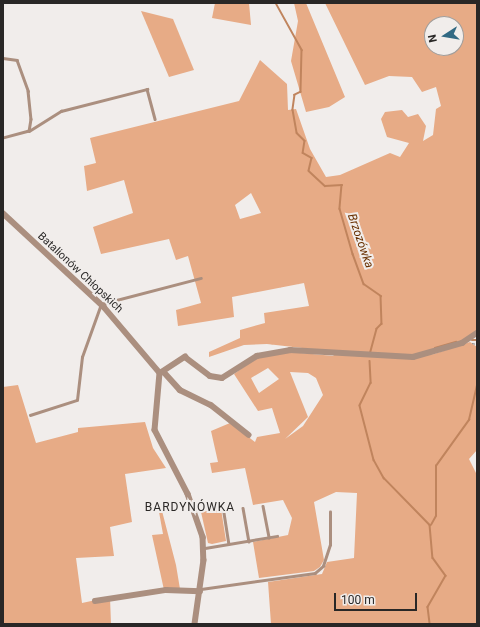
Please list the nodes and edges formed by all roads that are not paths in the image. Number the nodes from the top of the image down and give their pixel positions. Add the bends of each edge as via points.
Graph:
1 (3, 58) edge
2 (155, 118) dead end
3 (29, 131) junction
4 (3, 138) edge
5 (3, 213) edge
6 (201, 278) dead end
7 (101, 304) junction
8 (477, 333) edge
9 (162, 372) junction
10 (30, 415) dead end
11 (249, 435) dead end
12 (263, 506) dead end
13 (243, 508) dead end
14 (330, 512) dead end
15 (224, 513) dead end
16 (277, 536) dead end
17 (269, 537) junction
18 (249, 541) junction
19 (229, 544) junction
20 (205, 548) junction
21 (200, 590) junction
22 (95, 601) dead end
23 (195, 624) edge

1 - 3 lane via 17,60 28,91
2 - 3 lane via 147,90 61,111
3 - 4 lane
5 - 7 street, Batalionów Chłopskich
6 - 7 lane
7 - 9 street, Batalionów Chłopskich
7 - 10 lane via 82,357 77,400
8 - 9 street via 462,343 413,357 290,350 257,356 222,378 210,376 185,357
9 - 11 street, Batalionów Chłopskich via 180,390 211,405
9 - 20 street via 155,430 193,505
12 - 17 lane
13 - 18 lane
14 - 21 lane via 330,545 323,566 315,573
15 - 19 lane
16 - 17 lane
17 - 18 lane
18 - 19 lane
19 - 20 lane
20 - 21 street
21 - 22 street via 166,590
21 - 23 street

